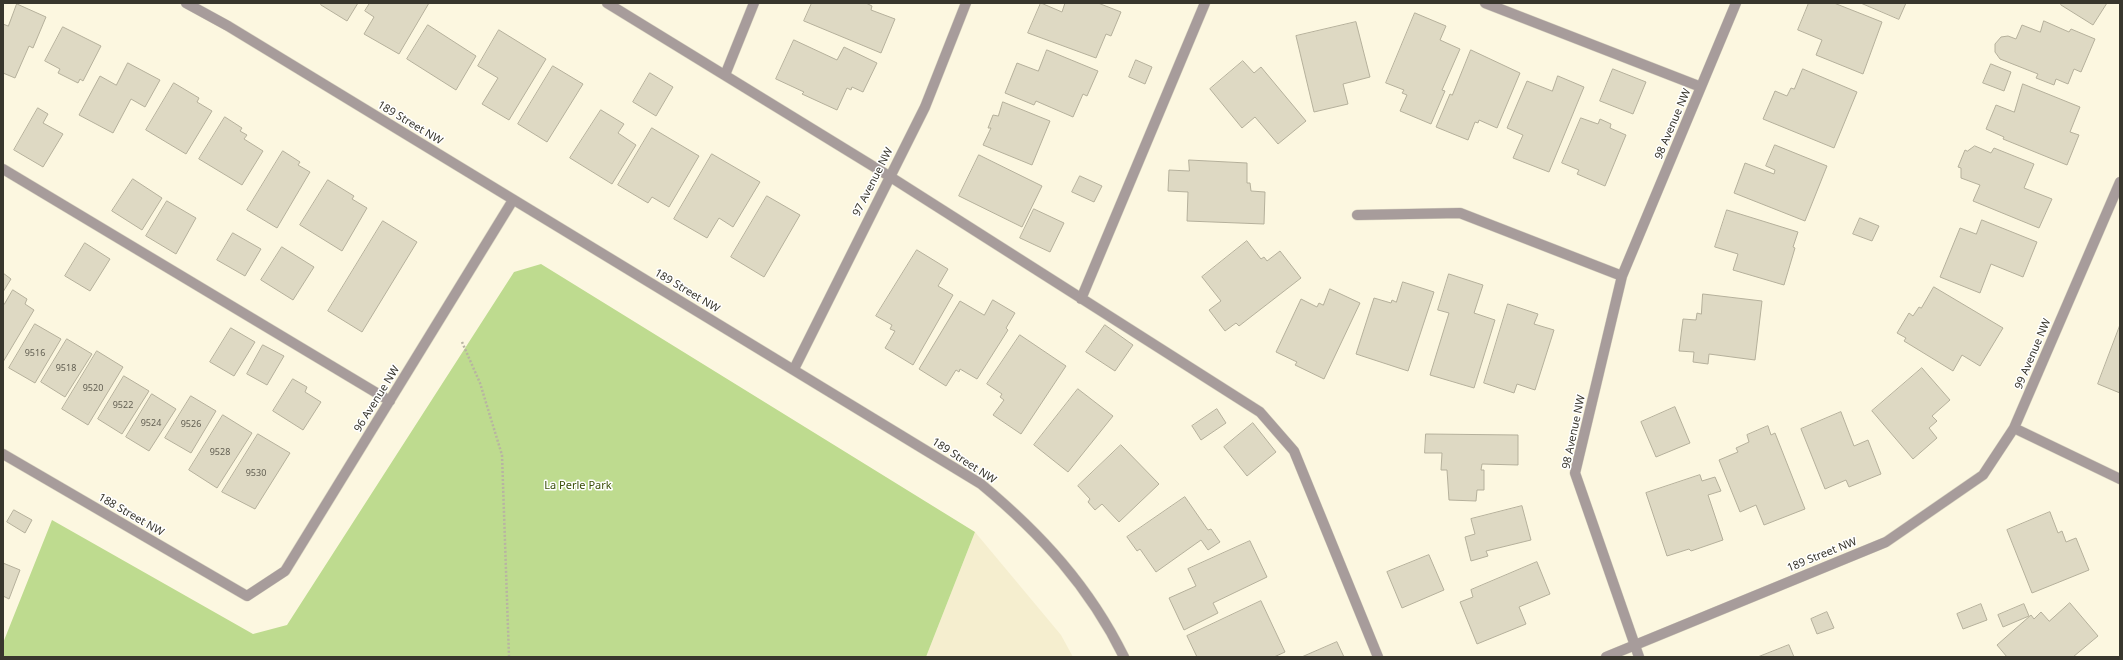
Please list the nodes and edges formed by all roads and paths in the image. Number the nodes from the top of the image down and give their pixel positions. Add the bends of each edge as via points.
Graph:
1 (186, 3) edge
2 (607, 3) edge
3 (754, 3) edge
4 (966, 3) edge
5 (1205, 3) edge
6 (1485, 3) edge
7 (1736, 3) edge
8 (725, 75) junction
9 (1701, 87) junction
10 (3, 169) edge
11 (889, 176) junction
12 (2120, 182) edge
13 (513, 200) junction
14 (1357, 215) dead end
15 (1622, 276) junction
16 (1082, 299) junction
17 (462, 342) dead end
18 (794, 369) junction
19 (390, 401) junction
20 (2014, 428) junction
21 (3, 454) edge
22 (2120, 479) edge
23 (247, 596) joint
24 (1634, 645) junction
25 (509, 657) edge
26 (1124, 657) edge
27 (1378, 657) edge
28 (1606, 657) edge
29 (1639, 657) edge

1 - 13 street, 189 Street NW
2 - 8 street
3 - 8 street
4 - 11 street, 97 Avenue NW via 925,107
5 - 16 street
6 - 9 street
7 - 9 street, 98 Avenue NW
8 - 11 street
9 - 15 street, 98 Avenue NW
10 - 19 street
11 - 16 street
11 - 18 street, 97 Avenue NW
12 - 20 street, 99 Avenue NW
13 - 18 street, 189 Street NW
13 - 19 street, 96 Avenue NW
14 - 15 street via 1460,213
15 - 24 street, 98 Avenue NW via 1575,473
16 - 27 street via 1260,412 1294,451
17 - 25 path via 480,383 502,455
18 - 26 street, 189 Street NW via 981,484 1018,515 1076,578
19 - 23 street, 96 Avenue NW via 286,571
20 - 22 street
20 - 24 street, 189 Street NW via 1983,475 1886,542
21 - 23 street, 188 Street NW
24 - 28 street, 189 Street NW
24 - 29 street, 98 Avenue NW

